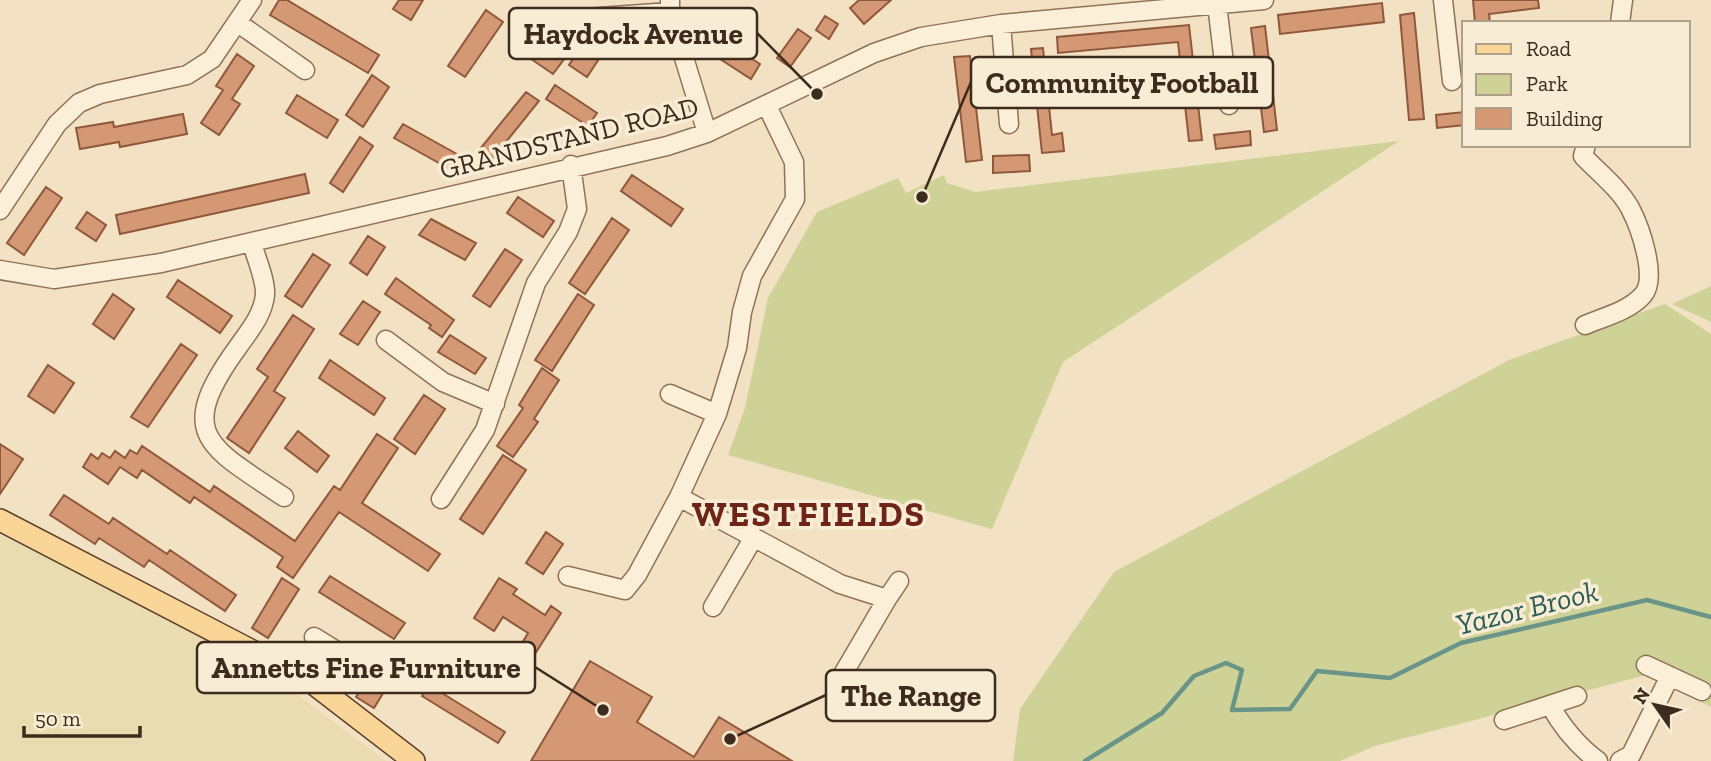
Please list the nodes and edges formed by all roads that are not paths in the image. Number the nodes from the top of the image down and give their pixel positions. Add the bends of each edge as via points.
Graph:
1 (252, 0) edge
2 (1055, 0) edge
3 (1254, 0) edge
4 (1443, 0) edge
5 (1623, 0) edge
6 (1217, 4) junction
7 (670, 6) edge
8 (1060, 18) junction
9 (543, 21) dead end
10 (1620, 21) edge
11 (238, 23) junction
12 (1000, 24) junction
13 (305, 70) dead end
14 (1452, 81) dead end
15 (1229, 104) dead end
16 (767, 106) junction
17 (1009, 124) dead end
18 (707, 133) junction
19 (1585, 147) edge
20 (571, 166) junction
21 (7, 184) edge
22 (0, 209) edge
23 (252, 243) junction
24 (0, 270) edge
25 (1586, 325) dead end
26 (386, 340) dead end
27 (670, 394) dead end
28 (495, 404) junction
29 (717, 414) junction
30 (284, 497) dead end
31 (679, 497) junction
32 (441, 499) dead end
33 (0, 520) edge
34 (754, 537) junction
35 (568, 576) dead end
36 (899, 581) dead end
37 (887, 599) junction
38 (713, 607) dead end
39 (314, 637) dead end
40 (332, 648) junction
41 (351, 660) dead end
42 (1646, 665) dead end
43 (843, 674) dead end
44 (1670, 676) junction
45 (310, 681) junction
46 (1702, 691) dead end
47 (1577, 696) dead end
48 (1550, 705) junction
49 (1504, 720) dead end
50 (414, 761) edge
51 (1598, 761) edge
52 (1620, 761) edge

1 - 11 street
2 - 8 street
3 - 6 street, GRANDSTAND ROAD
4 - 14 street
5 - 10 street
6 - 8 street, GRANDSTAND ROAD
6 - 15 street
7 - 9 street
7 - 18 street
8 - 12 street, GRANDSTAND ROAD
11 - 13 street
11 - 21 street via 212,60 187,75 79,103
12 - 16 street, GRANDSTAND ROAD via 905,41
12 - 17 street
16 - 18 street, GRANDSTAND ROAD
16 - 29 street via 794,162 795,199 752,276
18 - 20 street, GRANDSTAND ROAD
19 - 25 street via 1583,156 1630,208 1650,281 1645,294 1633,304
20 - 23 street, GRANDSTAND ROAD
20 - 28 street via 577,209 536,283
21 - 22 street
23 - 24 street, GRANDSTAND ROAD via 54,279
23 - 30 street via 265,294 257,321 216,377 203,411 205,435 227,459
26 - 28 street via 443,382
27 - 29 street
28 - 32 street via 485,430
29 - 31 street
31 - 34 street
31 - 35 street via 625,590
33 - 45 main road
34 - 37 street via 840,584
34 - 38 street
36 - 37 street
37 - 43 street
39 - 40 street
40 - 41 street
40 - 45 street
42 - 44 street
44 - 46 street
44 - 52 street via 1631,755
45 - 50 main road
47 - 48 street
48 - 49 street
48 - 51 street via 1583,750

